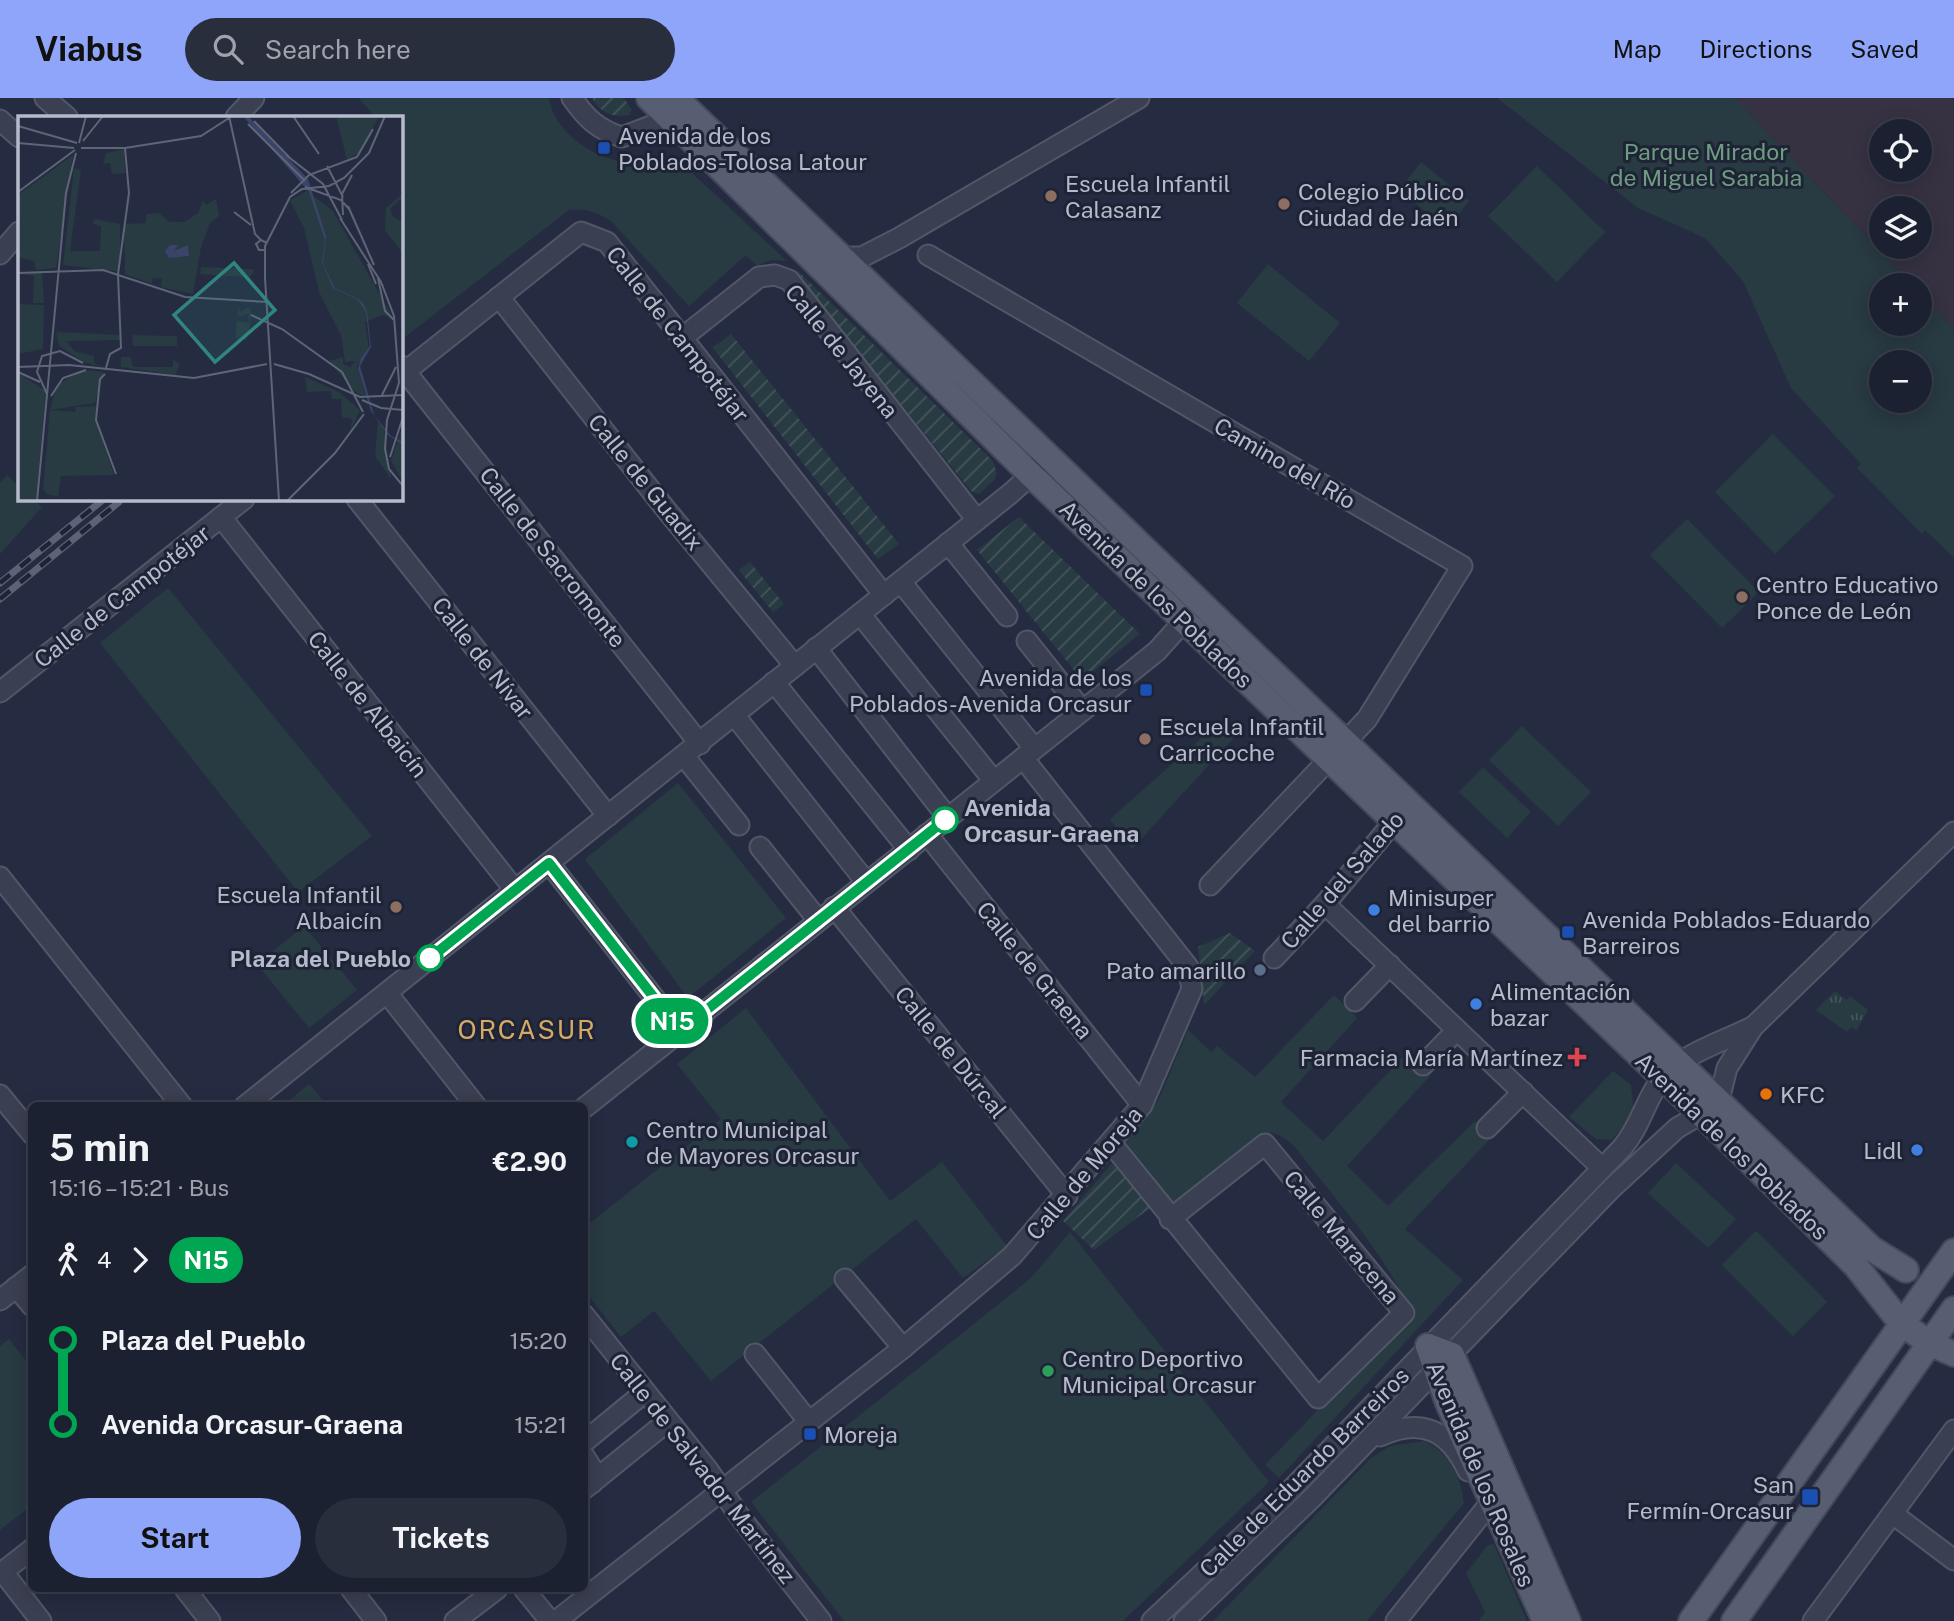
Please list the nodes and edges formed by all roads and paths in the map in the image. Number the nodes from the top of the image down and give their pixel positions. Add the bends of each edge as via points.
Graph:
1 (45, 98) edge
2 (254, 98) edge
3 (572, 98) edge
4 (649, 98) edge
5 (1139, 98) edge
6 (677, 104) edge
7 (66, 116) edge
8 (237, 116) edge
9 (0, 120) edge
10 (18, 136) edge
11 (18, 233) edge
12 (0, 254) edge
13 (928, 255) dead end
14 (839, 257) junction
15 (499, 297) junction
16 (682, 338) junction
17 (402, 370) edge
18 (1040, 447) junction
19 (1031, 475) junction
20 (1072, 477) junction
21 (243, 500) edge
22 (359, 500) edge
23 (221, 517) junction
24 (977, 520) junction
25 (948, 543) junction
26 (901, 582) junction
27 (1191, 591) junction
28 (884, 595) junction
29 (860, 614) junction
30 (1007, 616) dead end
31 (1186, 622) junction
32 (1027, 641) dead end
33 (816, 649) junction
34 (795, 666) junction
35 (774, 682) junction
36 (0, 692) edge
37 (1082, 709) junction
38 (735, 716) junction
39 (1348, 742) junction
40 (700, 744) junction
41 (1029, 753) junction
42 (684, 756) junction
43 (1329, 760) junction
44 (994, 781) junction
45 (1408, 802) junction
46 (608, 816) junction
47 (948, 818) junction
48 (1394, 824) junction
49 (739, 825) dead end
50 (1954, 832) edge
51 (927, 834) junction
52 (760, 847) dead end
53 (909, 850) junction
54 (549, 863) junction
55 (0, 877) edge
56 (866, 882) junction
57 (1210, 885) dead end
58 (515, 890) junction
59 (1325, 904) junction
60 (834, 907) junction
61 (818, 920) junction
62 (1274, 958) dead end
63 (1390, 965) junction
64 (387, 993) junction
65 (1355, 1002) dead end
66 (1753, 1027) junction
67 (1457, 1030) junction
68 (680, 1031) junction
69 (1707, 1050) junction
70 (1423, 1065) dead end
71 (1727, 1068) junction
72 (1671, 1070) junction
73 (1523, 1093) junction
74 (0, 1095) edge
75 (178, 1102) edge
76 (251, 1102) edge
77 (473, 1102) edge
78 (1649, 1104) junction
79 (588, 1105) edge
80 (1142, 1105) junction
81 (1709, 1106) junction
82 (1487, 1128) dead end
83 (1676, 1128) junction
84 (28, 1129) edge
85 (1111, 1143) junction
86 (1602, 1168) junction
87 (1067, 1196) junction
88 (1170, 1219) junction
89 (1954, 1250) edge
90 (1906, 1270) junction
91 (845, 1279) dead end
92 (11, 1287) edge
93 (1882, 1298) junction
94 (28, 1302) edge
95 (1954, 1309) edge
96 (1902, 1323) junction
97 (588, 1327) edge
98 (1929, 1343) junction
99 (1428, 1346) junction
100 (903, 1348) junction
101 (755, 1354) dead end
102 (1954, 1354) edge
103 (1444, 1364) junction
104 (645, 1392) junction
105 (667, 1421) junction
106 (808, 1422) junction
107 (1954, 1430) edge
108 (588, 1439) edge
109 (1366, 1443) junction
110 (588, 1462) edge
111 (588, 1486) edge
112 (723, 1489) junction
113 (1488, 1493) junction
114 (1893, 1514) junction
115 (28, 1552) edge
116 (1954, 1560) edge
117 (2, 1573) edge
118 (187, 1592) edge
119 (353, 1592) edge
120 (493, 1592) edge
121 (526, 1592) edge
122 (1816, 1617) edge
123 (41, 1621) edge
124 (210, 1621) edge
125 (376, 1621) edge
126 (456, 1621) edge
127 (550, 1621) edge
128 (556, 1621) edge
129 (821, 1621) edge
130 (1152, 1621) edge
131 (1185, 1621) edge
132 (1396, 1621) edge
133 (1545, 1621) edge
134 (1568, 1621) edge
135 (1691, 1621) edge
136 (1734, 1621) edge

1 - 7 street
2 - 8 street
3 - 6 street via 598,128 622,137 644,130
4 - 6 main road, Avenida de los Poblados
5 - 14 street via 899,238 862,257
6 - 14 main road, Avenida de los Poblados
6 - 19 main road, Avenida de los Poblados
9 - 10 street
11 - 12 street
13 - 39 street, Camino del Río via 1462,566
14 - 18 main road, Avenida de los Poblados
15 - 16 street, Calle de Campotéjar via 581,232 607,242
15 - 17 street, Calle de Campotéjar
15 - 34 street, Calle de Guadix
16 - 24 street, Calle de Jayena via 759,276 789,280
16 - 28 street, Calle de Campotéjar
17 - 40 street, Calle de Sacromonte
18 - 19 street
18 - 20 main road, Avenida de los Poblados
19 - 20 street, Avenida de los Poblados
19 - 24 street
19 - 31 main road, Avenida de los Poblados
20 - 27 main road, Avenida de los Poblados
21 - 23 street, Calle de Campotéjar
22 - 46 street, Calle de Nívar
23 - 36 street, Calle de Campotéjar
23 - 58 street, Calle de Albaicín
24 - 25 street
25 - 26 street
25 - 30 street
26 - 28 street
26 - 41 street, Calle de Moreja
27 - 31 street via 1195,607
27 - 39 main road, Avenida de los Poblados
28 - 29 street
29 - 33 street
29 - 44 street
31 - 37 street via 1157,651
31 - 43 main road, Avenida de los Poblados
32 - 37 street
33 - 34 street
33 - 47 street
34 - 35 street
35 - 38 street
35 - 53 street
37 - 41 street
38 - 40 street
38 - 56 street
39 - 43 street
39 - 45 main road, Avenida de los Poblados
40 - 42 street
41 - 44 street
41 - 80 street, Calle de Moreja via 1188,967 1192,989
42 - 46 street
42 - 49 street
43 - 48 main road, Avenida de los Poblados
43 - 57 street
44 - 47 street
45 - 48 street, Calle del Salado
45 - 72 main road, Avenida de los Poblados
46 - 54 street
47 - 51 street
48 - 59 street, Calle del Salado
48 - 72 main road, Avenida de los Poblados
50 - 66 street
51 - 53 street
51 - 80 street, Calle de Graena
52 - 61 street
53 - 56 street
54 - 58 street
54 - 68 street
55 - 75 street
56 - 60 street
58 - 64 street
59 - 62 street, Calle del Salado
59 - 63 street
60 - 61 street
60 - 87 street, Calle de Dúrcal
61 - 68 street
63 - 65 street
63 - 67 street
64 - 76 street
64 - 77 street
66 - 69 street
66 - 71 street
67 - 70 street
67 - 73 street
68 - 79 street
69 - 71 street via 1720,1054
69 - 72 street
71 - 81 street via 1726,1083
72 - 78 street, Calle de Eduardo Barreiros
72 - 81 main road, Avenida de los Poblados
73 - 82 street
73 - 86 street
74 - 84 street
78 - 83 street via 1657,1122
78 - 86 street, Calle de Eduardo Barreiros via 1637,1129
80 - 85 street, Calle de Moreja
81 - 83 street, Calle de Eduardo Barreiros
81 - 90 main road, Avenida de los Poblados via 1872,1249
81 - 93 main road, Avenida de los Poblados
83 - 103 street, Calle de Eduardo Barreiros via 1612,1188
85 - 87 street, Calle de Moreja
85 - 88 street, Calle Maracena
86 - 99 street, Calle de Eduardo Barreiros
87 - 100 street, Calle de Moreja via 1012,1256
88 - 88 street, Calle Maracena via 1318,1398 1404,1313 1265,1144
89 - 90 main road
89 - 96 main road
90 - 93 main road via 1891,1281
91 - 100 street
92 - 94 street
93 - 96 main road, Avenida de los Poblados
95 - 98 main road
96 - 98 main road, Avenida de los Poblados
96 - 135 main road
97 - 104 street, Calle de Salvador Martínez
98 - 102 main road, Avenida de los Poblados
98 - 136 main road
99 - 103 main road, Avenida de los Rosales
99 - 130 street, Calle de Eduardo Barreiros via 1282,1500
100 - 106 street, Calle de Moreja
101 - 106 street
103 - 109 street, Calle de Eduardo Barreiros
103 - 113 main road, Avenida de los Rosales
103 - 134 main road, Avenida de los Rosales
104 - 105 street, Calle de Salvador Martínez
104 - 108 street
105 - 111 street
105 - 112 street, Calle de Salvador Martínez
106 - 112 street, Calle de Moreja
107 - 114 street
109 - 113 street via 1401,1426 1427,1429 1445,1438 1460,1455 1474,1484
109 - 131 street, Calle de Eduardo Barreiros
110 - 111 street via 593,1470
112 - 128 street, Calle de Moreja
112 - 129 street, Calle de Salvador Martínez
113 - 132 street
113 - 133 main road, Avenida de los Rosales
114 - 116 street
114 - 122 street
115 - 117 street
117 - 123 street
118 - 124 street
119 - 125 street
120 - 126 street
121 - 127 street

